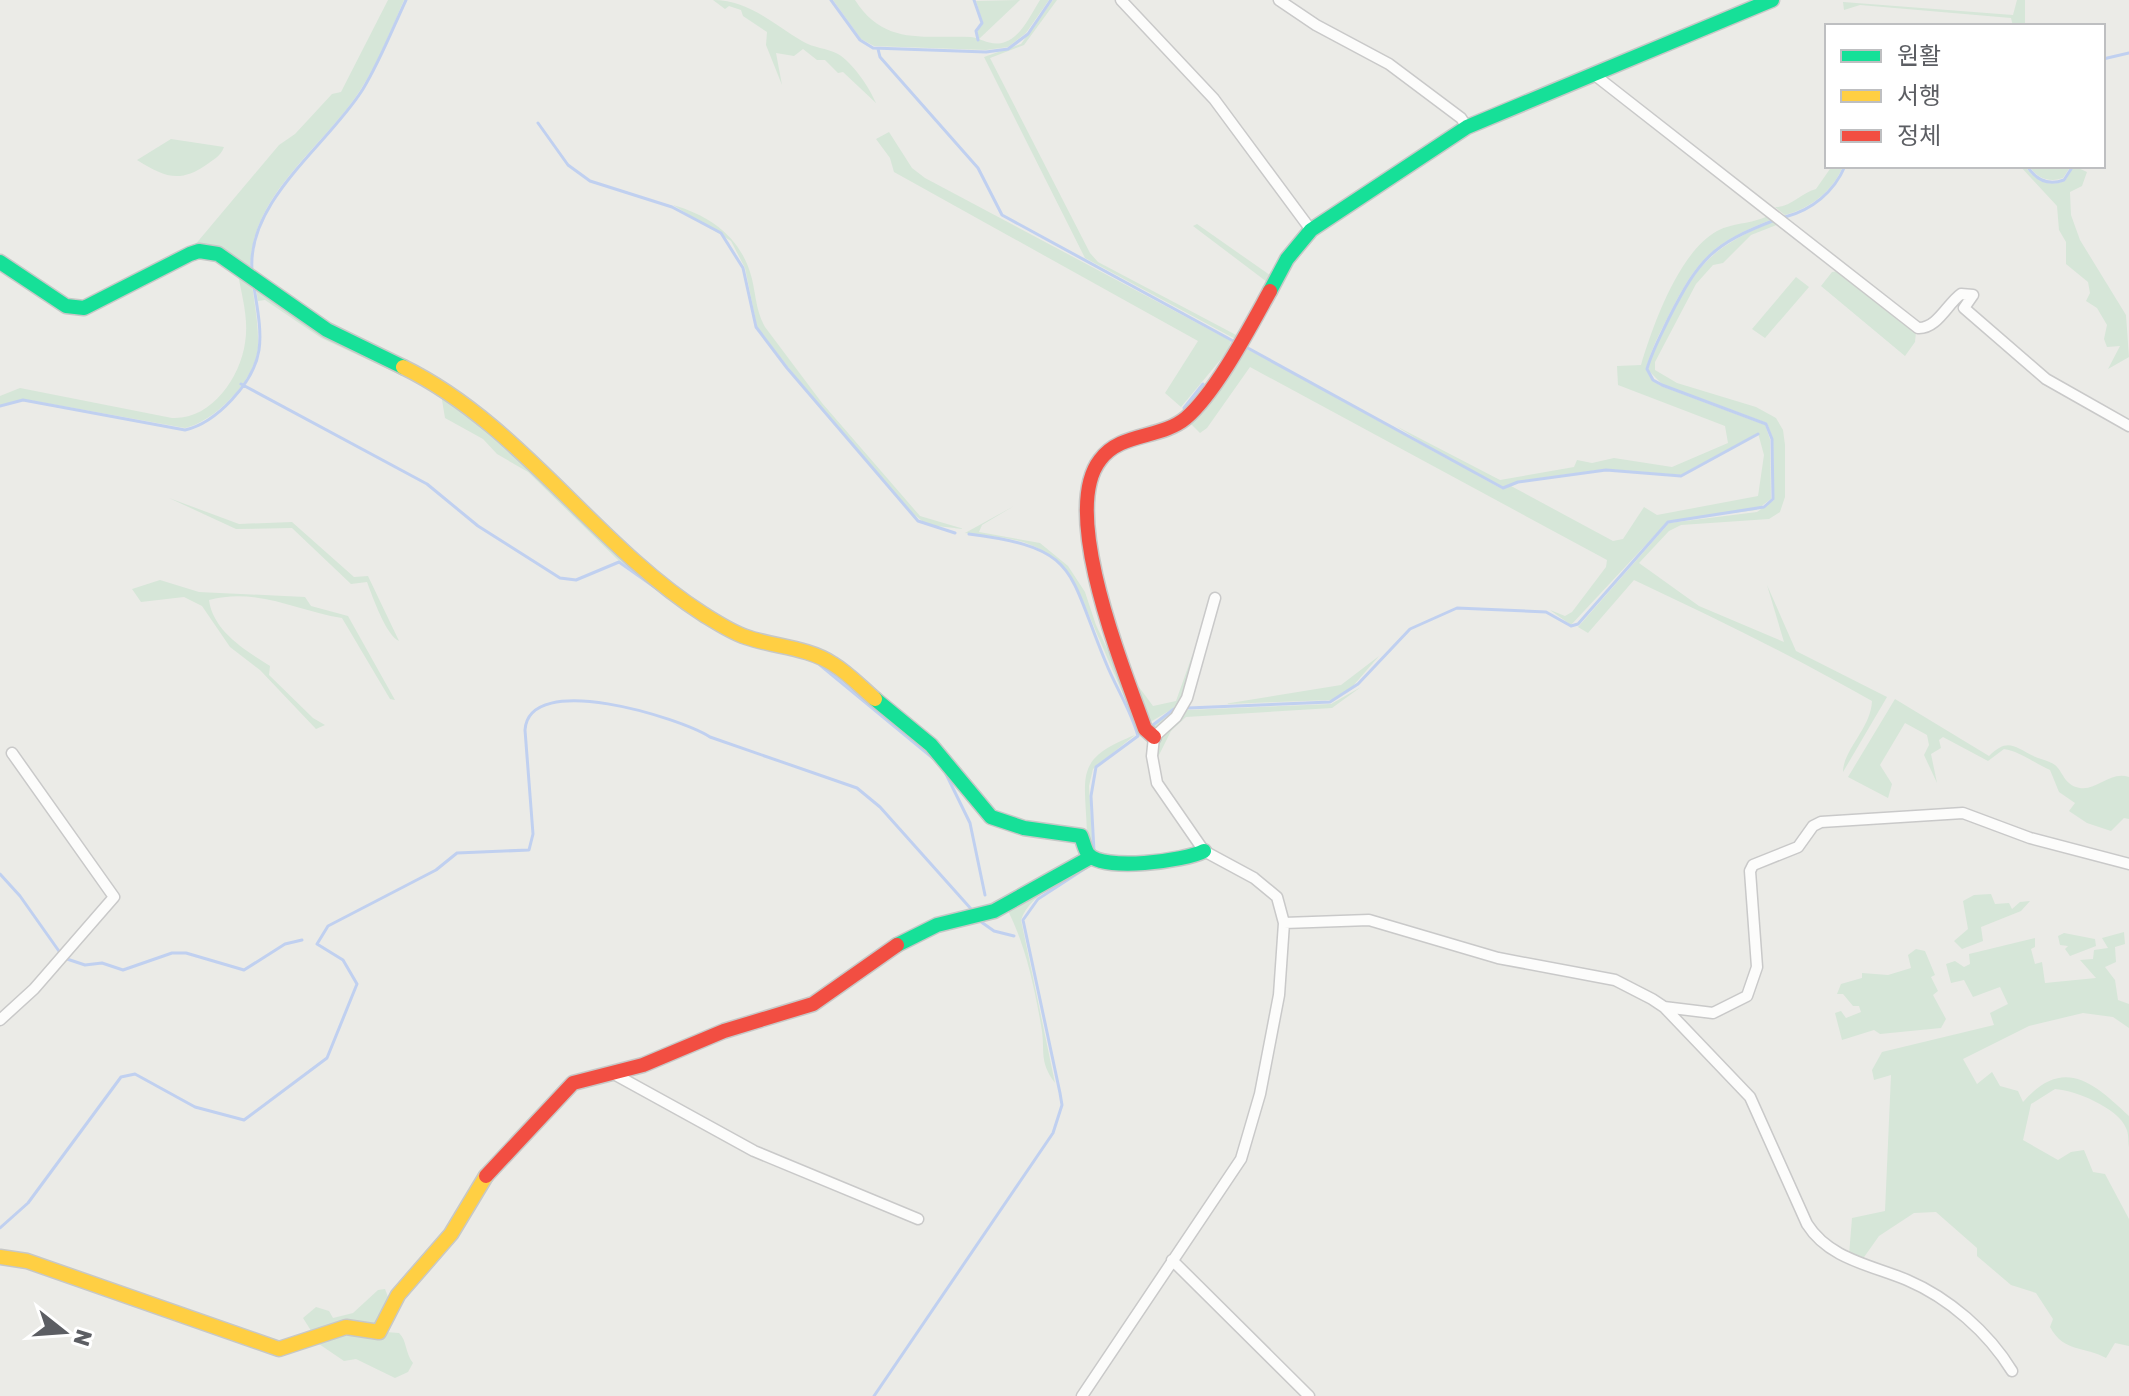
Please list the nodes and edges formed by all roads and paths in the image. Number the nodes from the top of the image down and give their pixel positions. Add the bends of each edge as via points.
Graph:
1 (1121, 0) edge
2 (1279, 0) edge
3 (1772, 0) edge
4 (1596, 76) junction
5 (1467, 127) junction
6 (1311, 230) junction
7 (0, 262) edge
8 (2129, 426) edge
9 (1215, 598) dead end
10 (1154, 737) junction
11 (12, 753) dead end
12 (1204, 851) junction
13 (1091, 857) junction
14 (2129, 864) edge
15 (1284, 923) junction
16 (1664, 1007) junction
17 (0, 1020) edge
18 (614, 1074) junction
19 (918, 1219) dead end
20 (0, 1257) edge
21 (1172, 1260) junction
22 (2012, 1371) dead end
23 (1082, 1396) edge
24 (1309, 1396) edge

1 - 6 street via 1214,99
2 - 5 street via 1389,64
3 - 4 street
4 - 5 street
4 - 8 street via 1918,328 1935,321 1961,294 1973,295 1964,308 2037,372
5 - 6 street
6 - 10 street via 1287,259 1239,348 1187,417 1108,450 1093,471 1087,525 1103,611 1136,708
7 - 13 street via 66,306 78,308 91,307 199,251 232,262 327,330 442,386 545,475 612,544 702,613 744,637 832,663 931,745 991,817 1081,836
9 - 10 street via 1187,698
10 - 12 street via 1157,783
11 - 17 street via 114,897
12 - 13 street via 1177,860
12 - 15 street via 1271,889
13 - 18 street via 994,911 937,925 901,942 813,1004
14 - 16 street via 2030,838 1963,813 1821,822 1798,847 1753,865 1750,871 1757,967 1747,996 1713,1013
15 - 16 street via 1369,920 1498,958 1615,980
15 - 21 street via 1279,995 1244,1150
16 - 22 street via 1750,1097 1818,1240 1941,1299 1985,1336
18 - 19 street via 754,1151
18 - 20 street via 583,1079 562,1091 489,1171 451,1234 398,1295 379,1332 346,1327 279,1349 27,1261
21 - 23 street
21 - 24 street

